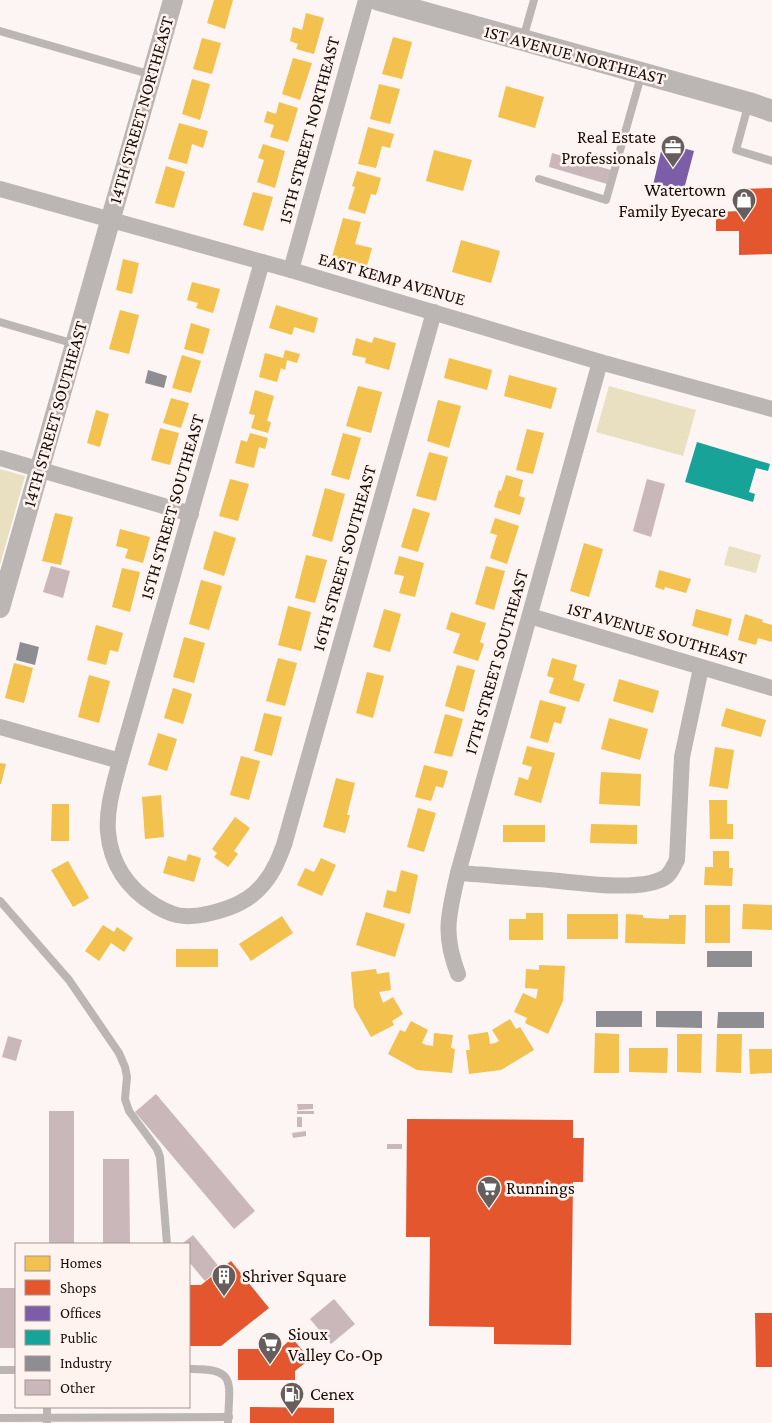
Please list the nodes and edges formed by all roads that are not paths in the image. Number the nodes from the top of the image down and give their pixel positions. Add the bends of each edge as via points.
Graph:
1 (173, 0) edge
2 (366, 0) edge
3 (379, 0) edge
4 (534, 0) edge
5 (0, 31) edge
6 (523, 41) junction
7 (642, 74) junction
8 (152, 75) junction
9 (749, 102) junction
10 (772, 111) edge
11 (772, 161) edge
12 (539, 179) dead end
13 (0, 189) edge
14 (110, 220) junction
15 (262, 262) junction
16 (291, 270) junction
17 (434, 312) junction
18 (0, 322) edge
19 (75, 344) junction
20 (600, 362) junction
21 (772, 409) edge
22 (0, 458) edge
23 (39, 469) junction
24 (191, 514) junction
25 (0, 608) edge
26 (530, 616) junction
27 (701, 668) junction
28 (772, 688) edge
29 (0, 727) edge
30 (120, 761) junction
31 (458, 872) junction
32 (0, 902) edge
33 (161, 909) joint
34 (458, 974) dead end
35 (166, 1243) edge
36 (190, 1368) edge
37 (0, 1370) edge
38 (15, 1370) edge
39 (0, 1418) edge
40 (47, 1420) edge
41 (228, 1420) edge

1 - 8 street, 14TH STREET NORTHEAST
2 - 16 street, 15TH STREET NORTHEAST
3 - 6 main road, 1ST AVENUE NORTHEAST
4 - 6 lane
5 - 8 lane
6 - 7 main road, 1ST AVENUE NORTHEAST
7 - 9 main road, 1ST AVENUE NORTHEAST
7 - 12 lane via 606,200
8 - 14 street, 14TH STREET NORTHEAST
9 - 10 main road, 1ST AVENUE NORTHEAST
9 - 11 lane via 736,150
13 - 14 street, EAST KEMP AVENUE
14 - 15 street, EAST KEMP AVENUE
14 - 19 street, 14TH STREET SOUTHEAST
15 - 16 street, EAST KEMP AVENUE
15 - 24 street, 15TH STREET SOUTHEAST
16 - 17 street, EAST KEMP AVENUE
17 - 20 street, EAST KEMP AVENUE
17 - 33 street, 16TH STREET SOUTHEAST via 275,866 265,883 236,905 202,916 182,916
18 - 19 lane
19 - 23 street, 14TH STREET SOUTHEAST
20 - 21 street, EAST KEMP AVENUE
20 - 26 street, 17TH STREET SOUTHEAST
22 - 23 street
23 - 24 street
23 - 25 street, 14TH STREET SOUTHEAST
24 - 30 street, 15TH STREET SOUTHEAST
26 - 27 street, 1ST AVENUE SOUTHEAST
26 - 31 street, 17TH STREET SOUTHEAST
27 - 28 street, 1ST AVENUE SOUTHEAST
27 - 31 street via 682,757 677,860 664,878 632,885
29 - 30 street
30 - 33 street, 15TH STREET SOUTHEAST via 108,814 111,849 127,883 141,897
31 - 34 street, 17TH STREET SOUTHEAST via 447,936
32 - 35 lane via 69,980 126,1067 125,1098 129,1111 160,1157
36 - 41 lane via 224,1374 229,1383
37 - 38 lane
39 - 40 lane
40 - 41 lane

